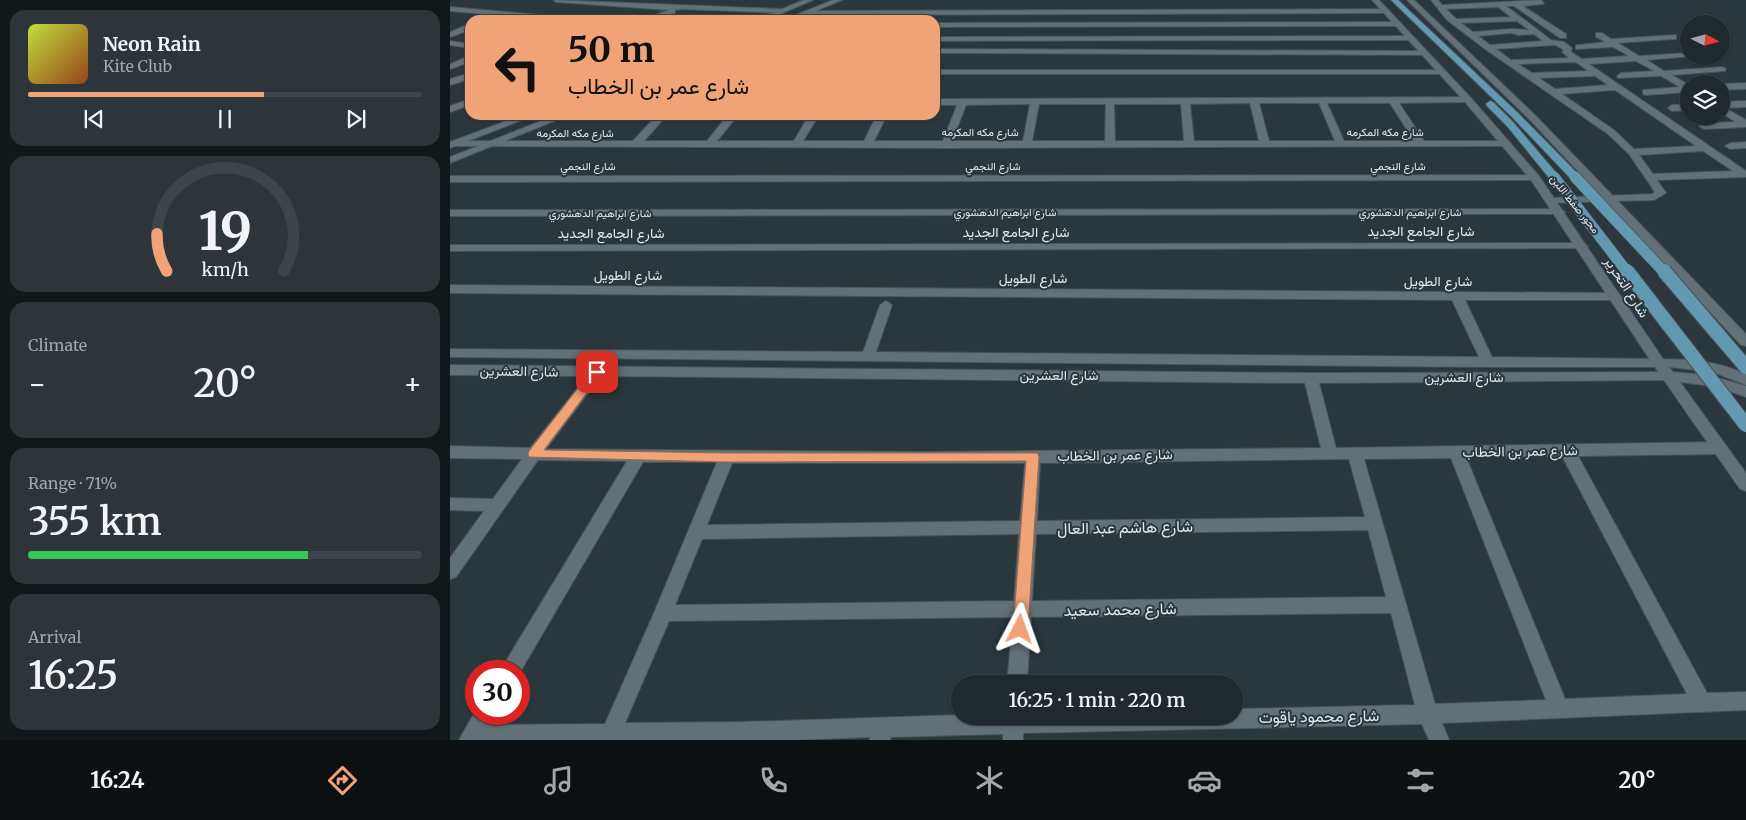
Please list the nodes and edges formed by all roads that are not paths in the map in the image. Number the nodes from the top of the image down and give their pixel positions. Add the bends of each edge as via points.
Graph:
1 (556, 0) edge
2 (698, 0) edge
3 (810, 0) edge
4 (840, 0) edge
5 (1375, 0) edge
6 (1394, 0) edge
7 (1410, 0) edge
8 (1538, 1) edge
9 (1436, 3) edge
10 (1517, 5) junction
11 (1385, 6) edge
12 (1500, 6) junction
13 (680, 8) junction
14 (450, 9) edge
15 (782, 11) junction
16 (805, 12) junction
17 (829, 12) junction
18 (863, 12) junction
19 (902, 12) junction
20 (939, 12) junction
21 (980, 12) junction
22 (1018, 12) junction
23 (1049, 12) junction
24 (1084, 12) junction
25 (1124, 12) junction
26 (1162, 12) junction
27 (520, 15) edge
28 (659, 15) edge
29 (772, 15) edge
30 (798, 15) edge
31 (827, 15) edge
32 (861, 15) edge
33 (900, 15) edge
34 (938, 15) edge
35 (1518, 19) junction
36 (1455, 21) junction
37 (940, 23) edge
38 (1164, 24) junction
39 (1397, 24) junction
40 (976, 25) junction
41 (1014, 25) junction
42 (1046, 25) junction
43 (1083, 25) junction
44 (1123, 25) junction
45 (465, 29) edge
46 (1536, 32) junction
47 (1471, 34) junction
48 (450, 35) edge
49 (1600, 35) dead end
50 (1673, 37) dead end
51 (940, 38) edge
52 (1056, 38) junction
53 (1227, 38) junction
54 (1411, 38) junction
55 (1561, 40) junction
56 (1613, 43) junction
57 (1488, 47) junction
58 (1579, 47) dead end
59 (940, 51) edge
60 (1054, 51) junction
61 (1230, 52) junction
62 (1424, 52) junction
63 (1680, 56) edge
64 (1639, 58) junction
65 (465, 60) edge
66 (1579, 61) junction
67 (1510, 62) junction
68 (450, 66) edge
69 (1722, 69) dead end
70 (940, 72) edge
71 (1441, 72) junction
72 (1596, 73) junction
73 (1663, 73) junction
74 (1530, 76) junction
75 (1621, 76) dead end
76 (465, 78) edge
77 (450, 82) edge
78 (1680, 83) edge
79 (1746, 86) edge
80 (1616, 87) junction
81 (1730, 87) edge
82 (1680, 90) edge
83 (1552, 92) junction
84 (1646, 92) dead end
85 (1393, 100) junction
86 (1468, 100) junction
87 (1036, 101) junction
88 (1110, 101) junction
89 (1185, 101) junction
90 (1254, 101) junction
91 (1322, 101) junction
92 (940, 102) edge
93 (963, 102) junction
94 (465, 104) edge
95 (1746, 104) edge
96 (1730, 106) edge
97 (1672, 108) dead end
98 (1680, 108) edge
99 (450, 109) edge
100 (1730, 113) edge
101 (517, 120) edge
102 (551, 120) edge
103 (658, 120) edge
104 (729, 120) edge
105 (811, 120) edge
106 (880, 120) edge
107 (1745, 123) edge
108 (1704, 126) dead end
109 (1027, 144) junction
110 (1110, 144) junction
111 (1189, 144) junction
112 (1264, 144) junction
113 (1341, 144) junction
114 (1421, 144) junction
115 (1507, 144) junction
116 (451, 145) edge
117 (488, 145) junction
118 (635, 145) junction
119 (709, 145) junction
120 (796, 145) junction
121 (867, 145) junction
122 (946, 145) junction
123 (1746, 145) edge
124 (1730, 146) dead end
125 (1706, 148) junction
126 (1632, 152) junction
127 (450, 160) edge
128 (1745, 174) edge
129 (1649, 177) junction
130 (1535, 178) junction
131 (450, 179) edge
132 (1611, 198) junction
133 (1552, 201) junction
134 (1560, 212) junction
135 (450, 213) edge
136 (1582, 246) junction
137 (450, 248) edge
138 (450, 289) edge
139 (1457, 296) junction
140 (1616, 297) junction
141 (886, 305) dead end
142 (1746, 342) edge
143 (450, 353) edge
144 (868, 357) junction
145 (1488, 363) junction
146 (1659, 363) junction
147 (1746, 366) edge
148 (450, 370) edge
149 (597, 372) junction
150 (1669, 377) junction
151 (1311, 378) junction
152 (1746, 380) edge
153 (1746, 392) edge
154 (1746, 425) edge
155 (1720, 448) junction
156 (1567, 450) junction
157 (450, 452) edge
158 (1456, 452) junction
159 (1330, 453) junction
160 (1355, 453) junction
161 (534, 454) junction
162 (638, 456) junction
163 (1033, 456) junction
164 (726, 458) junction
165 (1746, 485) edge
166 (450, 504) edge
167 (498, 505) junction
168 (1374, 524) junction
169 (1027, 529) junction
170 (696, 532) junction
171 (450, 572) edge
172 (1397, 605) junction
173 (1022, 610) junction
174 (664, 613) junction
175 (517, 660) edge
176 (1018, 675) edge
177 (1746, 702) edge
178 (1702, 703) junction
179 (1559, 708) junction
180 (1428, 714) junction
181 (478, 725) edge
182 (1014, 726) edge
183 (881, 733) edge
184 (742, 736) edge
185 (609, 737) edge
186 (470, 738) edge
187 (1439, 740) edge

1 - 13 street
2 - 13 street
3 - 15 street
4 - 16 street
5 - 11 street, شارع التحرير
6 - 147 main road, محور صفط اللبن, bridge via 1515,115 1662,269
7 - 132 street
8 - 10 street via 1541,3 1538,5
9 - 12 street
9 - 36 street
10 - 12 street
10 - 55 street
11 - 26 street
11 - 39 street, شارع التحرير
11 - 154 main road, محور صفط اللبن, bridge via 1510,124 1603,238
12 - 35 street
13 - 15 street
13 - 28 street
14 - 27 street
15 - 29 street
16 - 17 street
16 - 30 street
17 - 18 street
17 - 31 street
18 - 19 street
18 - 32 street
19 - 20 street
19 - 33 street
20 - 21 street
20 - 34 street
21 - 22 street
21 - 40 street
22 - 23 street
22 - 41 street
23 - 24 street
23 - 42 street
24 - 25 street
24 - 43 street
25 - 26 street
25 - 44 street
26 - 38 street
35 - 36 street
35 - 46 street
36 - 47 street
37 - 40 street
38 - 39 street
38 - 44 street
39 - 54 street, شارع التحرير
40 - 41 street
41 - 42 street
42 - 43 street
43 - 44 street
45 - 48 street
46 - 47 street
46 - 55 street via 1549,42
47 - 57 street
49 - 56 street
50 - 56 street
51 - 52 street
52 - 53 street
52 - 60 street
53 - 54 street
53 - 61 street
54 - 62 street, شارع التحرير
55 - 57 street
55 - 66 street via 1568,50 1566,52
56 - 58 street
56 - 64 street
57 - 67 street
59 - 60 street
60 - 61 street
61 - 62 street
62 - 71 street, شارع التحرير
63 - 64 street
64 - 66 street
64 - 73 street
65 - 68 street
66 - 67 street
66 - 72 street
67 - 74 street
69 - 73 street
70 - 71 street
71 - 86 street, شارع التحرير
72 - 74 street
72 - 80 street
73 - 75 street
73 - 78 street
74 - 83 street
76 - 77 street
79 - 81 street
80 - 83 street
80 - 125 street
82 - 84 street
83 - 126 street via 1612,132
85 - 86 street
85 - 91 street
85 - 114 street
86 - 115 street, شارع التحرير
87 - 88 street
87 - 93 street
87 - 109 street
88 - 89 street
88 - 110 street
89 - 90 street
89 - 111 street
90 - 91 street
90 - 112 street
91 - 113 street
92 - 93 street
93 - 122 street
94 - 99 street
95 - 96 street
97 - 98 street
100 - 107 street
101 - 116 street
102 - 117 street
103 - 118 street
104 - 119 street
105 - 120 street
106 - 121 street
107 - 108 street
109 - 110 street, شارع مكه المكرمه
109 - 122 street, شارع مكه المكرمه
110 - 111 street, شارع مكه المكرمه
111 - 112 street, شارع مكه المكرمه
112 - 113 street, شارع مكه المكرمه
113 - 114 street, شارع مكه المكرمه
114 - 115 street, شارع مكه المكرمه
115 - 130 street, شارع التحرير
116 - 117 street, شارع مكه المكرمه
117 - 118 street, شارع مكه المكرمه
117 - 127 street
118 - 119 street, شارع مكه المكرمه
119 - 120 street, شارع مكه المكرمه
120 - 121 street, شارع مكه المكرمه
121 - 122 street, شارع مكه المكرمه
123 - 124 street
125 - 126 street
125 - 128 street
126 - 129 street
128 - 129 street
129 - 132 street via 1661,193 1658,196
130 - 131 street, شارع النجمي
130 - 133 street, شارع التحرير
132 - 133 street
132 - 142 street
133 - 134 street, شارع التحرير
134 - 135 street, شارع ابراهيم الدهشوري
134 - 136 street, شارع التحرير
136 - 137 street, شارع الجامع الجديد
136 - 140 street, شارع التحرير
138 - 139 street, شارع الطويل
139 - 140 street, شارع الطويل
139 - 145 street
140 - 146 street, شارع التحرير
141 - 144 street
143 - 144 street, شارع العشرين
144 - 145 street, شارع العشرين
145 - 146 street, شارع العشرين
146 - 150 street, شارع التحرير
146 - 152 street, شارع العشرين via 1718,367
148 - 149 street, شارع العشرين
149 - 151 street, شارع العشرين
149 - 161 street
150 - 151 street, شارع العشرين
150 - 153 street, شارع العشرين via 1713,380
150 - 155 street, شارع التحرير
151 - 159 street
155 - 156 street, شارع عمر بن الخطاب
155 - 165 street, شارع التحرير
156 - 158 street, شارع عمر بن الخطاب
156 - 178 street
157 - 161 street, شارع عمر بن الخطاب
158 - 160 street, شارع عمر بن الخطاب
158 - 179 street
159 - 160 street, شارع عمر بن الخطاب
159 - 163 street, شارع عمر بن الخطاب
160 - 168 street
161 - 162 street, شارع عمر بن الخطاب
161 - 167 street
162 - 164 street, شارع عمر بن الخطاب
162 - 175 street
163 - 164 street, شارع عمر بن الخطاب
163 - 169 street
164 - 170 street
166 - 167 street
167 - 171 street
168 - 169 street, شارع هاشم عبد العال
168 - 172 street
169 - 170 street, شارع هاشم عبد العال
169 - 173 street
170 - 174 street
172 - 173 street, شارع محمد سعيد
172 - 180 street
173 - 174 street, شارع محمد سعيد
173 - 176 street
174 - 185 street
177 - 178 street, شارع محمود ياقوت
178 - 179 street, شارع محمود ياقوت
179 - 180 street, شارع محمود ياقوت
180 - 182 street, شارع محمود ياقوت
180 - 187 street
181 - 186 street
182 - 183 street, شارع محمود ياقوت
183 - 184 street, شارع محمود ياقوت
184 - 185 street, شارع محمود ياقوت
185 - 186 street, شارع محمود ياقوت

